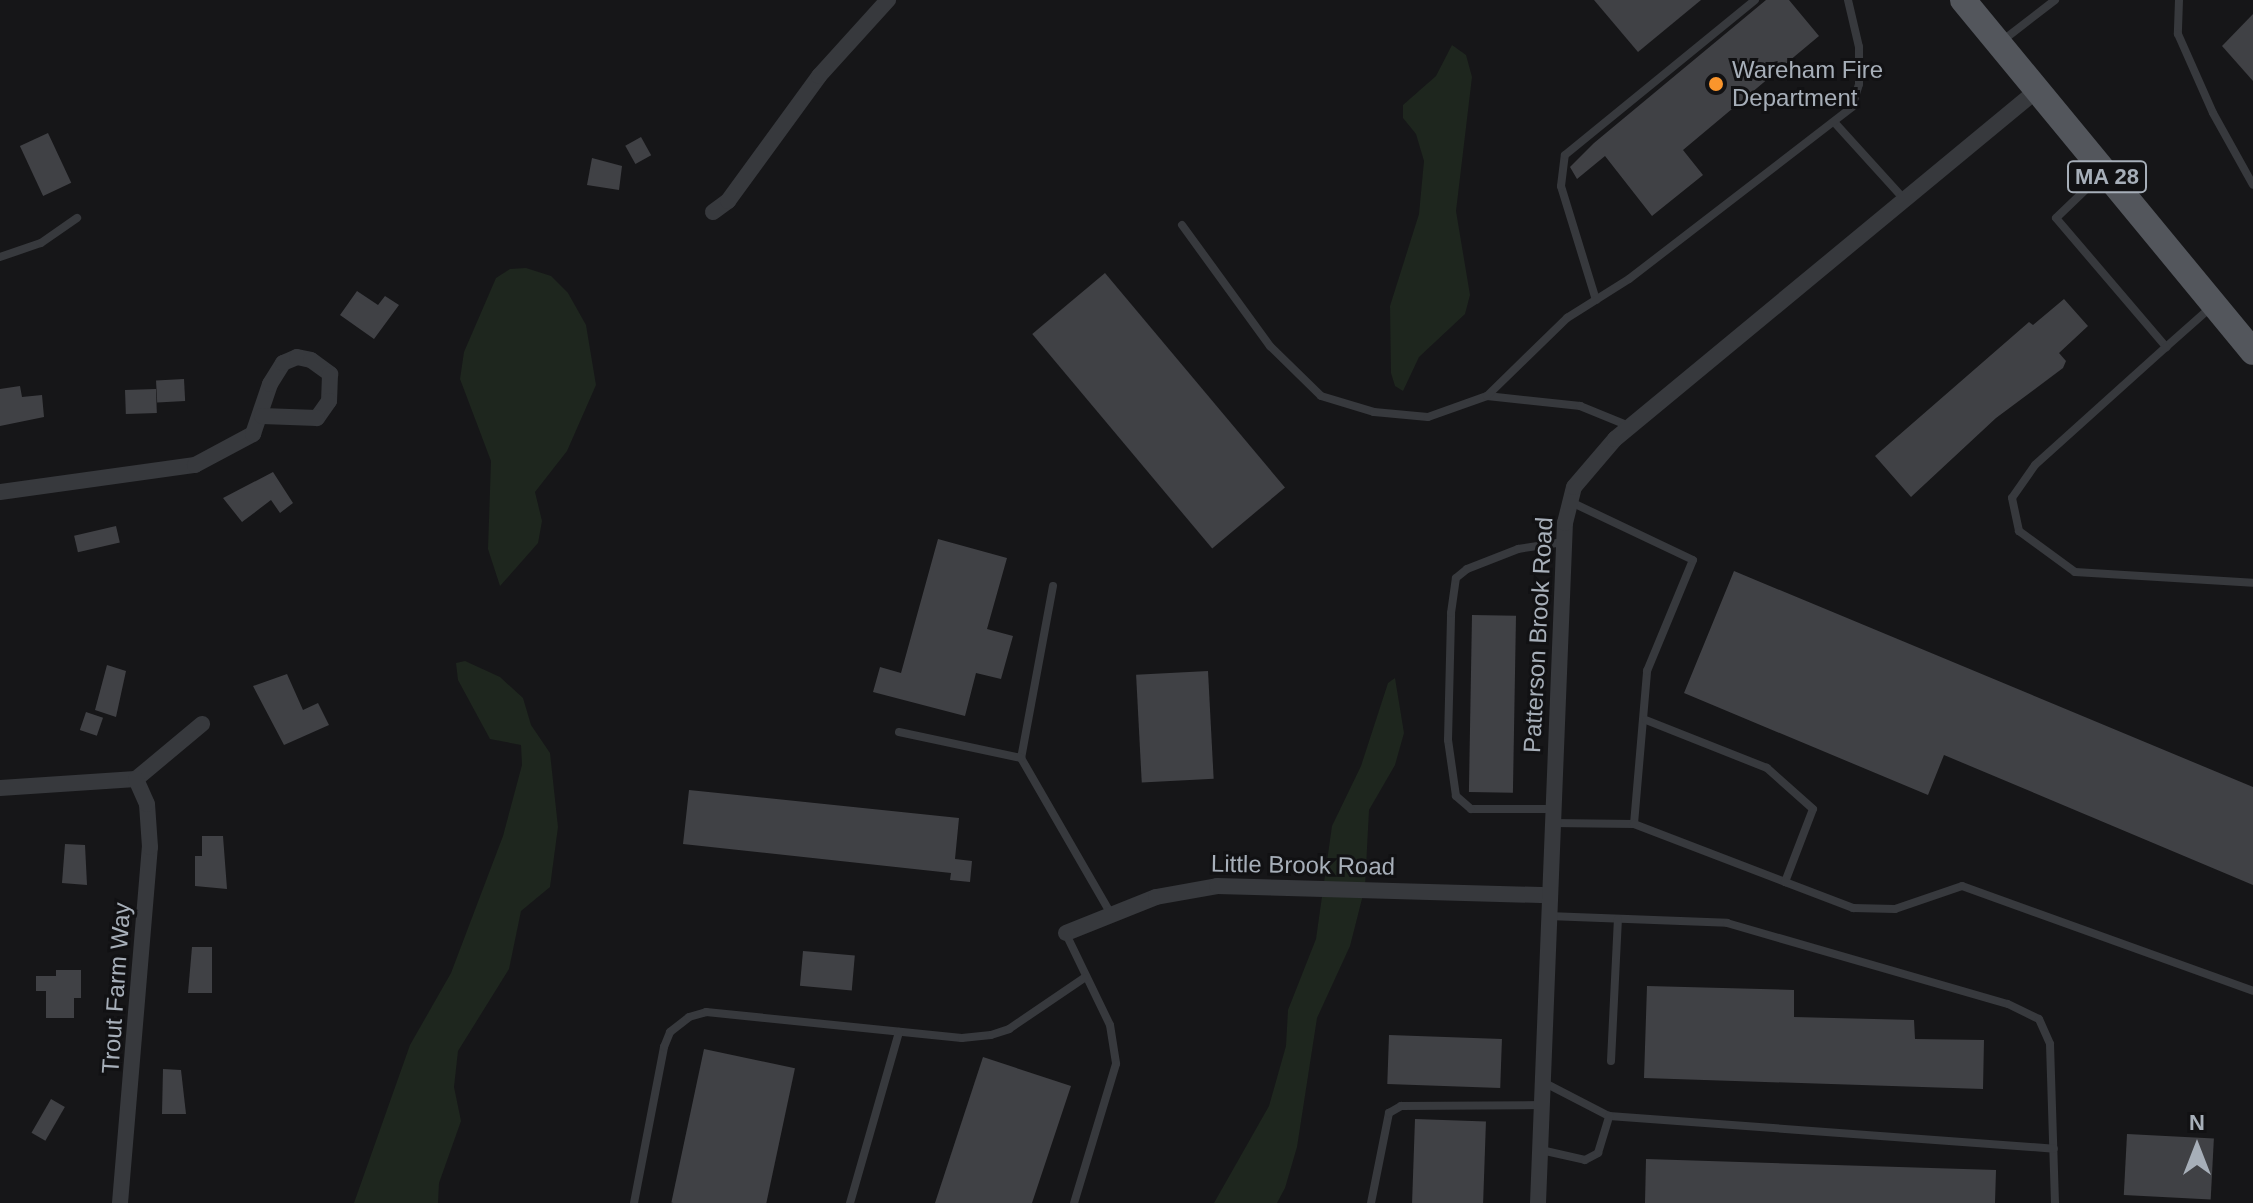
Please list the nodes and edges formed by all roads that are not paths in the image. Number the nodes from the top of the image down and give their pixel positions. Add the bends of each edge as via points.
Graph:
1 (888, 0) edge
2 (1755, 0) edge
3 (1848, 0) edge
4 (1963, 0) edge
5 (2055, 0) edge
6 (2179, 0) edge
7 (1998, 44) junction
8 (2036, 91) junction
9 (1835, 123) junction
10 (2103, 173) junction
11 (2253, 185) edge
12 (1905, 200) junction
13 (713, 212) dead end
14 (77, 218) dead end
15 (1182, 225) dead end
16 (0, 257) edge
17 (1596, 300) junction
18 (2215, 304) junction
19 (2166, 347) junction
20 (2253, 352) edge
21 (1487, 396) junction
22 (262, 416) junction
23 (1630, 426) junction
24 (0, 492) edge
25 (1570, 501) junction
26 (1564, 542) junction
27 (2253, 583) edge
28 (1053, 586) dead end
29 (1646, 720) junction
30 (202, 724) dead end
31 (899, 732) dead end
32 (1021, 758) junction
33 (136, 779) junction
34 (0, 788) edge
35 (1552, 816) junction
36 (1634, 824) junction
37 (1785, 882) junction
38 (1549, 895) junction
39 (1111, 914) junction
40 (1548, 916) junction
41 (1618, 919) junction
42 (1066, 933) joint
43 (1084, 978) junction
44 (2253, 991) edge
45 (899, 1032) junction
46 (1611, 1061) dead end
47 (1542, 1082) junction
48 (1542, 1105) junction
49 (1609, 1116) junction
50 (1540, 1149) junction
51 (2054, 1149) junction
52 (120, 1203) edge
53 (634, 1203) edge
54 (850, 1203) edge
55 (1074, 1203) edge
56 (1371, 1203) edge
57 (1538, 1203) edge
58 (2055, 1203) edge

1 - 13 street via 819,76 728,201
2 - 17 lane via 1565,155 1561,186
3 - 9 lane via 1859,47 1859,84 1852,107
4 - 7 main road, MA 28
5 - 7 lane
6 - 11 lane via 2178,34
7 - 8 main road, MA 28
8 - 10 main road, MA 28
8 - 12 street, Patterson Brook Road
9 - 12 lane
9 - 17 lane
10 - 18 main road, MA 28
10 - 19 lane via 2056,218
12 - 23 street, Patterson Brook Road
14 - 16 lane via 41,243
15 - 21 lane via 1270,346 1321,396 1374,412 1428,417
17 - 21 lane via 1567,318
18 - 19 lane
18 - 20 main road, MA 28
19 - 27 lane via 2035,465 2012,498 2019,531 2075,572
21 - 23 lane via 1580,406
22 - 22 street via 270,384 283,363 297,357 311,360 330,374 329,401 317,418
22 - 24 street via 253,434 195,465
23 - 25 street, Patterson Brook Road via 1588,466
25 - 26 street, Patterson Brook Road
25 - 29 lane via 1693,560 1647,671
26 - 35 street, Patterson Brook Road
26 - 35 lane via 1518,549 1467,569 1456,578 1451,613 1448,740 1456,796 1471,809
28 - 32 lane
29 - 36 lane
29 - 37 lane via 1767,768 1813,809
30 - 33 street
31 - 32 lane
32 - 39 lane
33 - 34 street
33 - 52 street, Trout Farm Way via 147,804 150,847
35 - 36 lane
35 - 38 street, Patterson Brook Road
36 - 37 lane
37 - 44 lane via 1867,909 1895,909 1962,886
38 - 39 street, Little Brook Road via 1217,886 1156,897
38 - 40 street, Patterson Brook Road
39 - 42 street, Little Brook Road
40 - 41 lane
40 - 47 street, Patterson Brook Road
41 - 46 lane
41 - 51 lane via 1727,923 2008,1004 2039,1019 2050,1044
42 - 43 lane
43 - 45 lane via 1009,1029 991,1035
43 - 55 lane via 1110,1025 1116,1064
45 - 53 lane via 706,1012 689,1017 670,1032 664,1047
45 - 54 lane
47 - 48 street, Patterson Brook Road
47 - 49 lane
48 - 50 street, Patterson Brook Road
48 - 56 lane via 1401,1106 1389,1113
49 - 50 lane via 1598,1153 1585,1160
49 - 51 lane
50 - 57 street, Patterson Brook Road
51 - 58 lane

